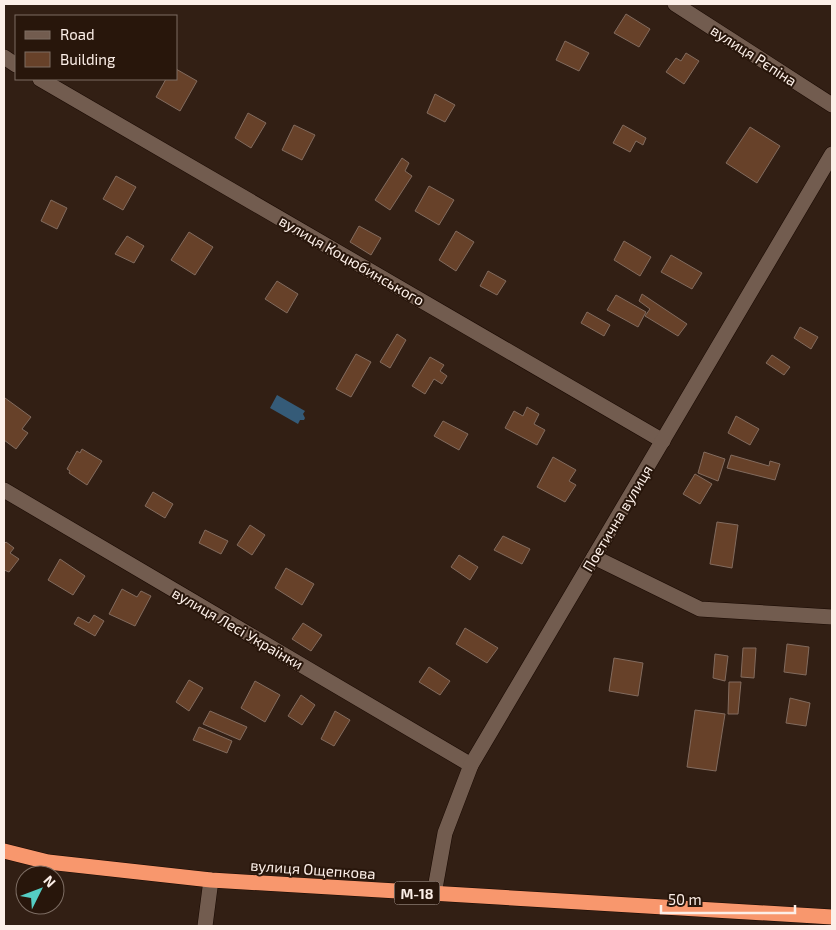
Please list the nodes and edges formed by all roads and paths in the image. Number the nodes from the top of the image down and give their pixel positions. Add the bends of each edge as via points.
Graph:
1 (675, 4) edge
2 (4, 57) edge
3 (15, 64) edge
4 (42, 80) edge
5 (832, 105) edge
6 (832, 154) edge
7 (663, 441) junction
8 (4, 490) edge
9 (594, 558) junction
10 (832, 617) edge
11 (471, 765) junction
12 (4, 851) edge
13 (211, 880) junction
14 (434, 894) junction
15 (832, 917) edge
16 (205, 926) edge

1 - 5 street, вулиця Рєпіна
2 - 3 street
4 - 7 street, вулиця Коцюбинського
6 - 7 street, Поетична вулиця
7 - 9 street, Поетична вулиця
8 - 11 street, вулиця Лесі Українки
9 - 10 street via 700,609
9 - 11 street, Поетична вулиця
11 - 14 street, Поетична вулиця via 445,833
12 - 13 highway, вулиця Ощепкова / М-18 via 48,862
13 - 14 highway, вулиця Ощепкова / М-18
13 - 16 street
14 - 15 highway, вулиця Ощепкова / М-18

